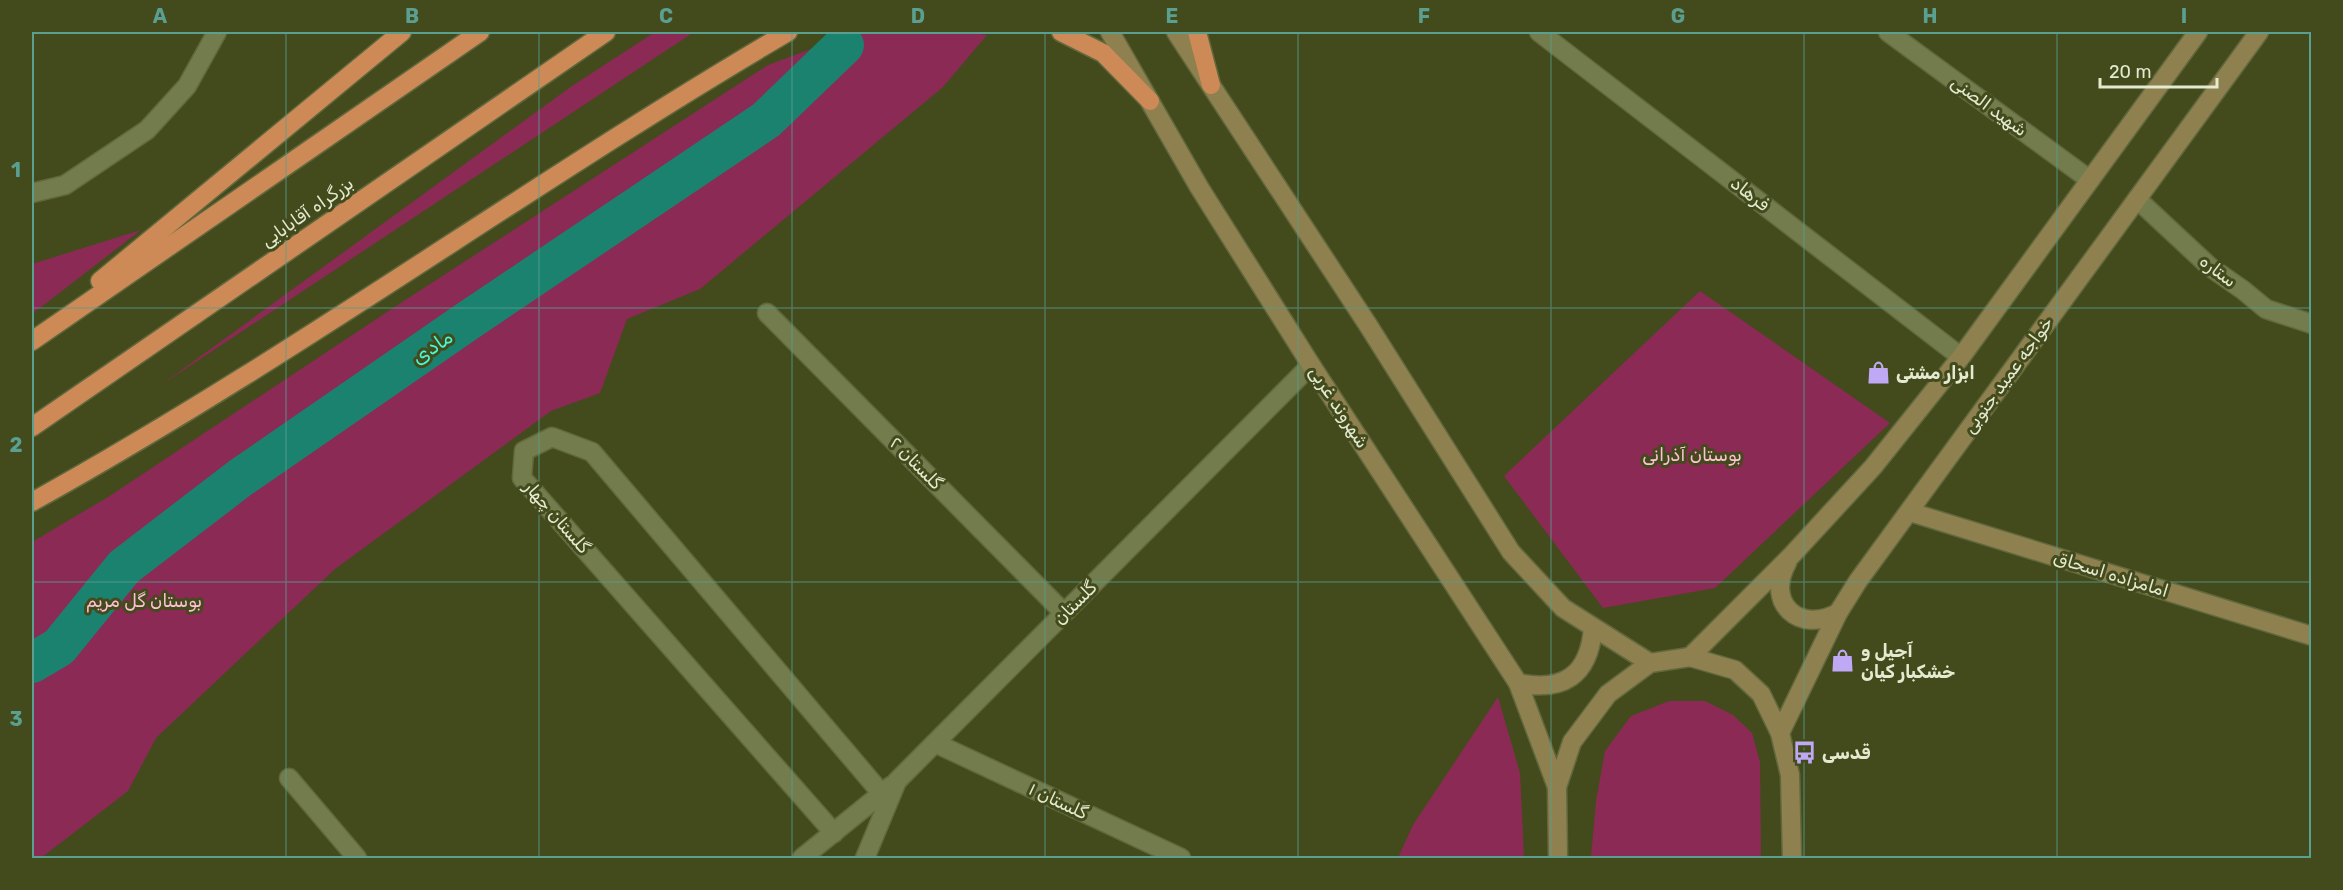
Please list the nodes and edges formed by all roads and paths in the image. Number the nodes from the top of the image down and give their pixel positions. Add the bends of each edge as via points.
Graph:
1 (218, 32) edge
2 (402, 32) edge
3 (480, 32) edge
4 (606, 32) edge
5 (788, 32) edge
6 (1061, 32) edge
7 (1110, 32) edge
8 (1176, 32) edge
9 (1197, 32) edge
10 (1539, 32) edge
11 (1888, 32) edge
12 (2198, 32) edge
13 (2259, 32) edge
14 (1211, 85) junction
15 (1150, 101) junction
16 (2090, 180) junction
17 (32, 193) edge
18 (2137, 199) junction
19 (767, 313) dead end
20 (2312, 324) edge
21 (32, 339) edge
22 (1961, 357) junction
23 (1311, 365) junction
24 (32, 427) edge
25 (32, 502) edge
26 (1910, 512) junction
27 (1791, 556) junction
28 (1064, 613) junction
29 (1839, 613) junction
30 (1593, 628) junction
31 (2312, 636) edge
32 (1690, 657) junction
33 (1650, 663) junction
34 (1518, 683) junction
35 (1780, 734) junction
36 (935, 743) junction
37 (289, 778) dead end
38 (897, 781) junction
39 (1557, 787) junction
40 (882, 794) junction
41 (834, 833) junction
42 (357, 858) edge
43 (802, 858) edge
44 (865, 858) edge
45 (1181, 858) edge
46 (1558, 858) edge
47 (1792, 858) edge

1 - 17 street via 188,86 147,130 65,185
2 - 21 highway
3 - 21 highway
4 - 24 highway, بزرگراه آقابابایی
5 - 25 highway via 682,94 277,356 129,448
6 - 15 highway via 1103,53
7 - 15 main road, شهروند غربی
8 - 14 main road
9 - 14 highway
10 - 22 street, فرهاد
11 - 16 street, شهید الصنی
12 - 16 main road
13 - 18 main road, خواجه عمید جنوبی
14 - 30 main road via 1511,552 1563,608
15 - 23 main road, شهروند غربی
16 - 22 main road
18 - 20 street, ستاره via 2210,267 2266,309
18 - 26 main road, خواجه عمید جنوبی
19 - 28 street, گلستان ۲
22 - 27 main road via 1873,467
23 - 28 street, گلستان
23 - 34 main road, شهروند غربی
26 - 29 main road, خواجه عمید جنوبی
26 - 31 main road, امامزاده اسحاق
27 - 29 main road via 1779,587 1783,602 1793,614 1808,621 1824,620
27 - 32 main road
28 - 36 street, گلستان
29 - 35 main road, خواجه عمید جنوبی
30 - 33 main road
30 - 34 main road via 1588,655 1581,669 1568,680 1536,687
32 - 33 main road
32 - 35 main road via 1735,670 1761,694
33 - 39 main road via 1608,694 1572,742
34 - 39 main road, شهروند غربی
35 - 47 main road via 1790,775
36 - 38 street, گلستان
36 - 45 street, گلستان ۱
37 - 42 street
38 - 40 street
38 - 44 street, گلستان
39 - 46 main road
40 - 41 street
40 - 41 street, گلستان چهار via 592,452 552,437 524,451 522,477
41 - 43 street

